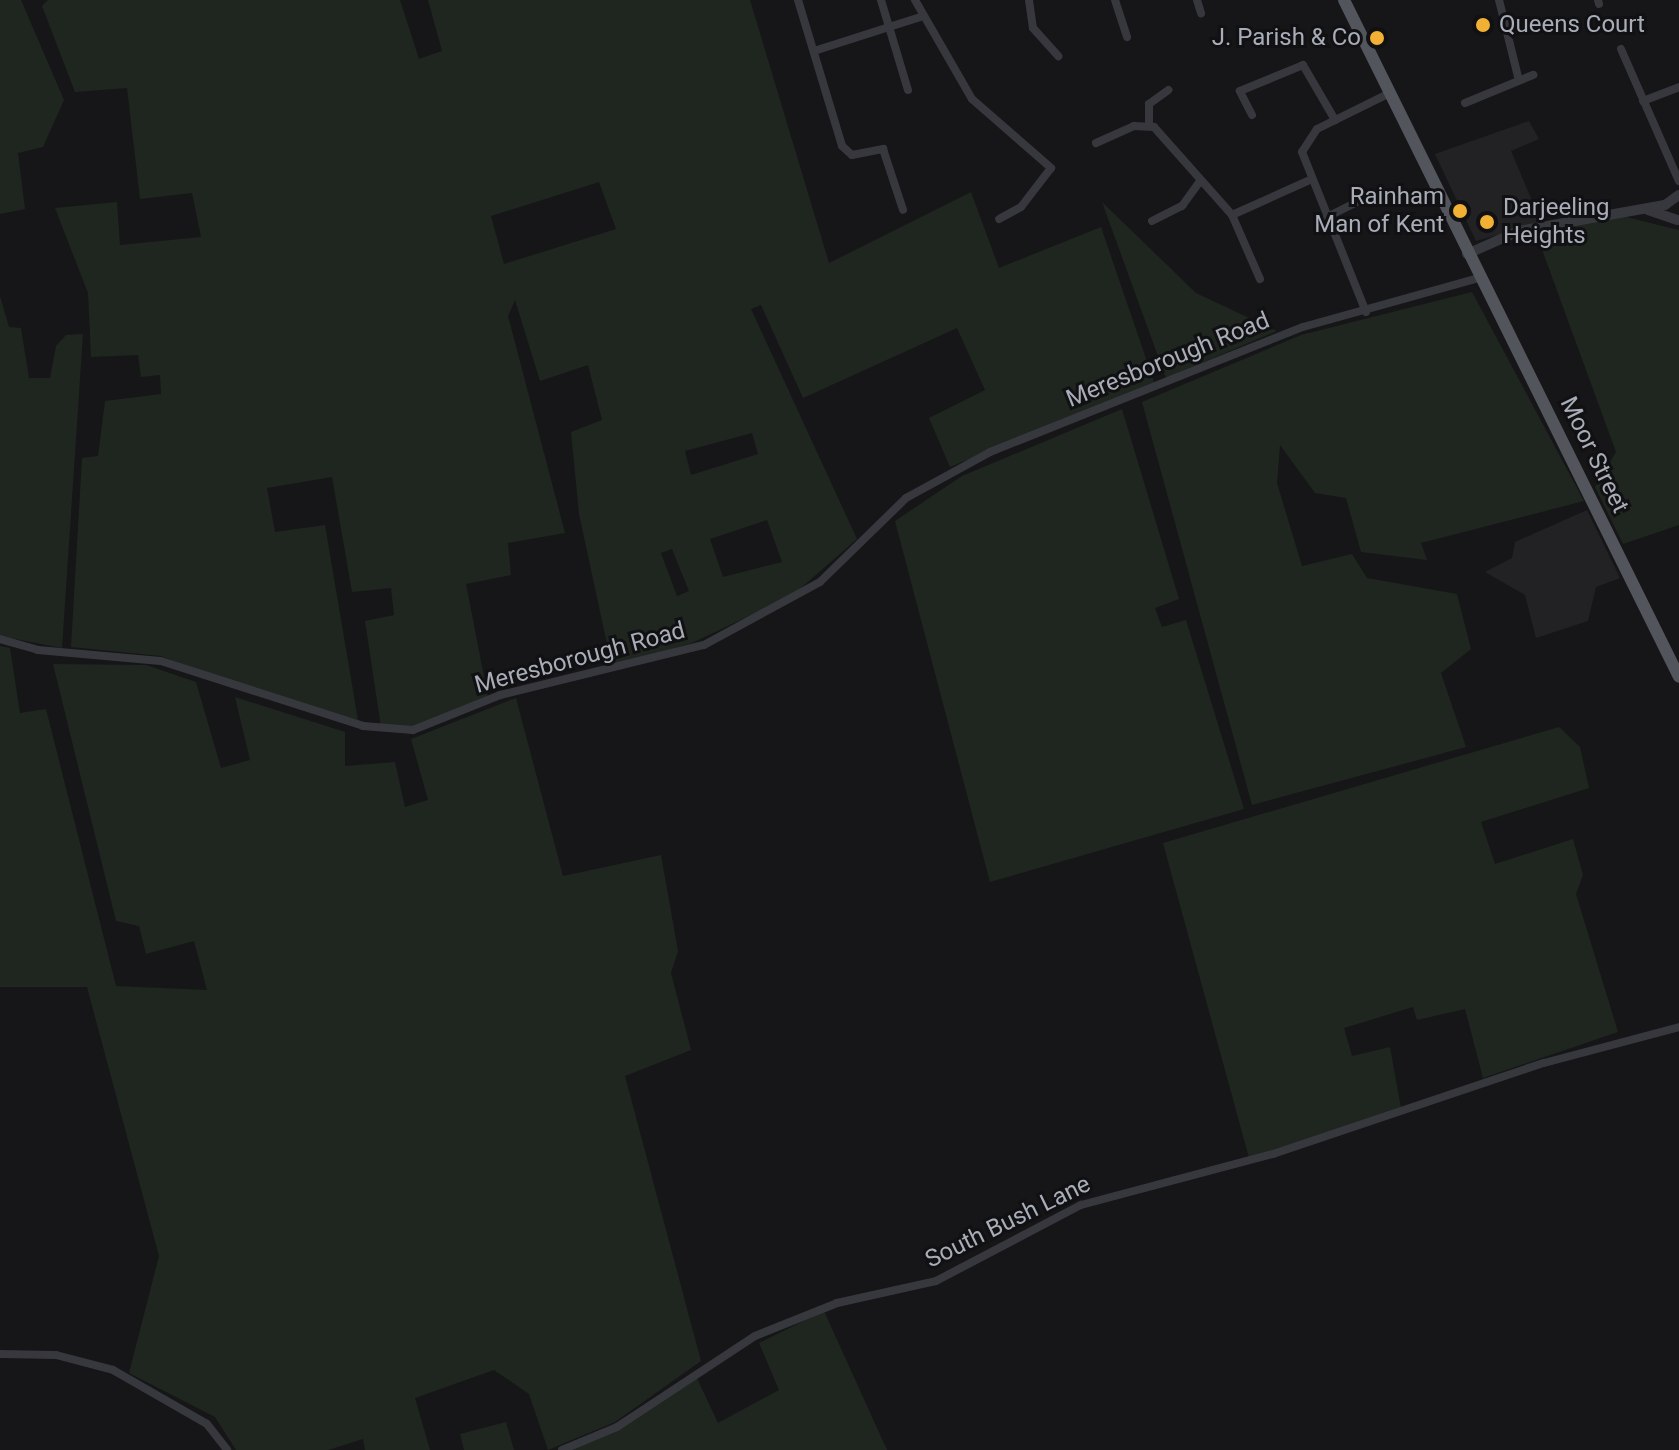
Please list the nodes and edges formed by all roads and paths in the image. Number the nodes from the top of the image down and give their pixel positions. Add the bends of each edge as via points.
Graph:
1 (798, 0) edge
2 (881, 0) edge
3 (915, 0) edge
4 (1029, 0) edge
5 (1115, 0) edge
6 (1197, 0) edge
7 (1344, 0) edge
8 (1499, 0) edge
9 (1201, 13) dead end
10 (924, 16) junction
11 (888, 28) junction
12 (1127, 37) dead end
13 (1621, 49) dead end
14 (814, 51) junction
15 (1058, 56) dead end
16 (1533, 75) dead end
17 (1519, 81) junction
18 (1679, 87) edge
19 (908, 90) dead end
20 (1168, 90) dead end
21 (1390, 93) junction
22 (1643, 101) junction
23 (1465, 103) dead end
24 (1252, 115) dead end
25 (1335, 120) junction
26 (1149, 125) junction
27 (1096, 143) dead end
28 (1677, 178) edge
29 (1310, 180) junction
30 (1200, 181) junction
31 (1363, 199) dead end
32 (1675, 200) edge
33 (1646, 209) junction
34 (903, 210) dead end
35 (1232, 215) junction
36 (1327, 217) junction
37 (999, 219) dead end
38 (1152, 221) dead end
39 (1678, 221) edge
40 (1467, 254) junction
41 (1478, 278) junction
42 (1260, 279) dead end
43 (1366, 312) junction
44 (0, 639) edge
45 (1679, 677) edge
46 (1679, 1027) edge
47 (0, 1354) edge
48 (227, 1450) edge
49 (562, 1450) edge

1 - 14 street
2 - 11 street
3 - 10 street
4 - 15 street via 1033,28
5 - 12 street
6 - 9 street
7 - 21 main road, Moor Street
8 - 17 street
10 - 11 street
10 - 37 street via 972,99 1051,168 1021,207
11 - 14 street
11 - 19 street
13 - 22 street
14 - 34 street via 845,151 884,151
16 - 17 street
17 - 23 street
18 - 22 street
20 - 26 street via 1149,104
21 - 25 street
21 - 40 main road, Moor Street
22 - 28 street
24 - 25 street via 1240,91 1303,65
25 - 29 street via 1304,146
26 - 27 street
26 - 30 street
28 - 32 street
29 - 35 street
29 - 36 street
30 - 35 street
30 - 38 street via 1175,211
31 - 36 street
32 - 33 street
32 - 39 street
33 - 39 street
33 - 40 street via 1519,231
35 - 42 street
36 - 43 street
40 - 41 main road, Moor Street
41 - 43 street, Meresborough Road
41 - 45 main road, Moor Street
43 - 44 street, Meresborough Road via 1303,327 952,470 906,498 820,582 704,645 500,695 413,730 376,730 306,711 161,661 38,650
46 - 49 street, South Bush Lane via 1544,1063 1273,1154 1157,1179 1081,1205 936,1281 837,1303 755,1336 617,1427
47 - 48 street via 56,1355 113,1370 207,1424

